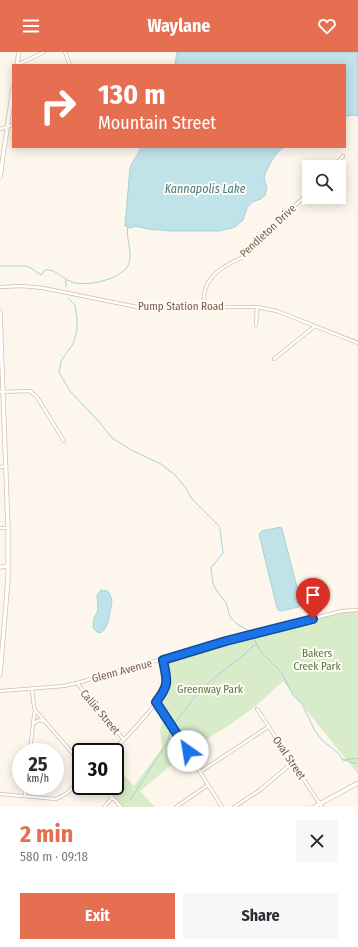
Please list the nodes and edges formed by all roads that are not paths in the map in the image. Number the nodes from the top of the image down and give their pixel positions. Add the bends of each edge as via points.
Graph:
1 (19, 52) edge
2 (44, 52) edge
3 (65, 52) edge
4 (17, 64) edge
5 (19, 64) edge
6 (70, 64) edge
7 (12, 94) edge
8 (12, 125) edge
9 (6, 127) junction
10 (0, 129) edge
11 (343, 156) dead end
12 (339, 160) edge
13 (0, 177) edge
14 (302, 199) edge
15 (0, 287) edge
16 (205, 306) junction
17 (257, 307) junction
18 (0, 312) edge
19 (256, 325) dead end
20 (316, 326) junction
21 (358, 343) edge
22 (274, 359) dead end
23 (1, 392) edge
24 (2, 433) edge
25 (64, 441) dead end
26 (6, 466) junction
27 (0, 467) edge
28 (0, 528) edge
29 (8, 528) junction
30 (8, 566) junction
31 (0, 567) edge
32 (358, 610) edge
33 (0, 622) edge
34 (5, 622) junction
35 (163, 660) junction
36 (0, 675) edge
37 (77, 683) junction
38 (32, 689) junction
39 (0, 692) edge
40 (156, 702) junction
41 (257, 709) dead end
42 (35, 710) junction
43 (44, 721) junction
44 (33, 724) junction
45 (268, 727) junction
46 (124, 740) junction
47 (31, 743) edge
48 (121, 743) edge
49 (72, 753) edge
50 (292, 763) junction
51 (200, 772) junction
52 (358, 783) edge
53 (208, 786) junction
54 (72, 788) edge
55 (0, 794) edge
56 (110, 795) edge
57 (25, 796) joint
58 (112, 798) junction
59 (321, 805) edge
60 (104, 807) edge
61 (121, 807) edge
62 (176, 807) edge
63 (222, 807) edge
64 (234, 807) edge
65 (314, 807) edge

1 - 4 main road
2 - 5 street
3 - 6 street
7 - 9 main road
8 - 9 street
9 - 10 street
9 - 13 main road
11 - 12 street
14 - 16 street, Pendleton Drive via 243,258 218,270 204,291
15 - 16 street, Pump Station Road via 43,288 137,307
16 - 17 street, Pump Station Road
17 - 19 street
17 - 20 street, Pump Station Road via 277,311
18 - 23 main road
20 - 21 street, Pump Station Road
20 - 22 street
23 - 24 main road
23 - 25 street via 30,391 37,397
24 - 26 main road
26 - 27 street
26 - 29 main road
28 - 29 street
29 - 30 main road
30 - 31 main road
30 - 34 main road
32 - 35 street, Glenn Avenue via 342,611
33 - 34 street
34 - 36 main road
35 - 37 street, Glenn Avenue
35 - 40 street via 166,688
37 - 38 street, Glenn Avenue
37 - 46 street, Callie Street
38 - 39 street, Glenn Avenue
38 - 42 street
40 - 46 street
40 - 51 street
41 - 45 street, Oval Street
42 - 43 street
42 - 44 street
43 - 44 street via 39,720
43 - 49 street
44 - 47 street
45 - 50 street, Oval Street
45 - 51 street
46 - 48 street
50 - 59 street, Oval Street
50 - 64 street via 260,790
51 - 53 street
52 - 59 main road
53 - 62 street
53 - 63 street
54 - 57 street via 56,799
55 - 57 street
56 - 58 street
58 - 60 street
58 - 61 street
59 - 65 main road

